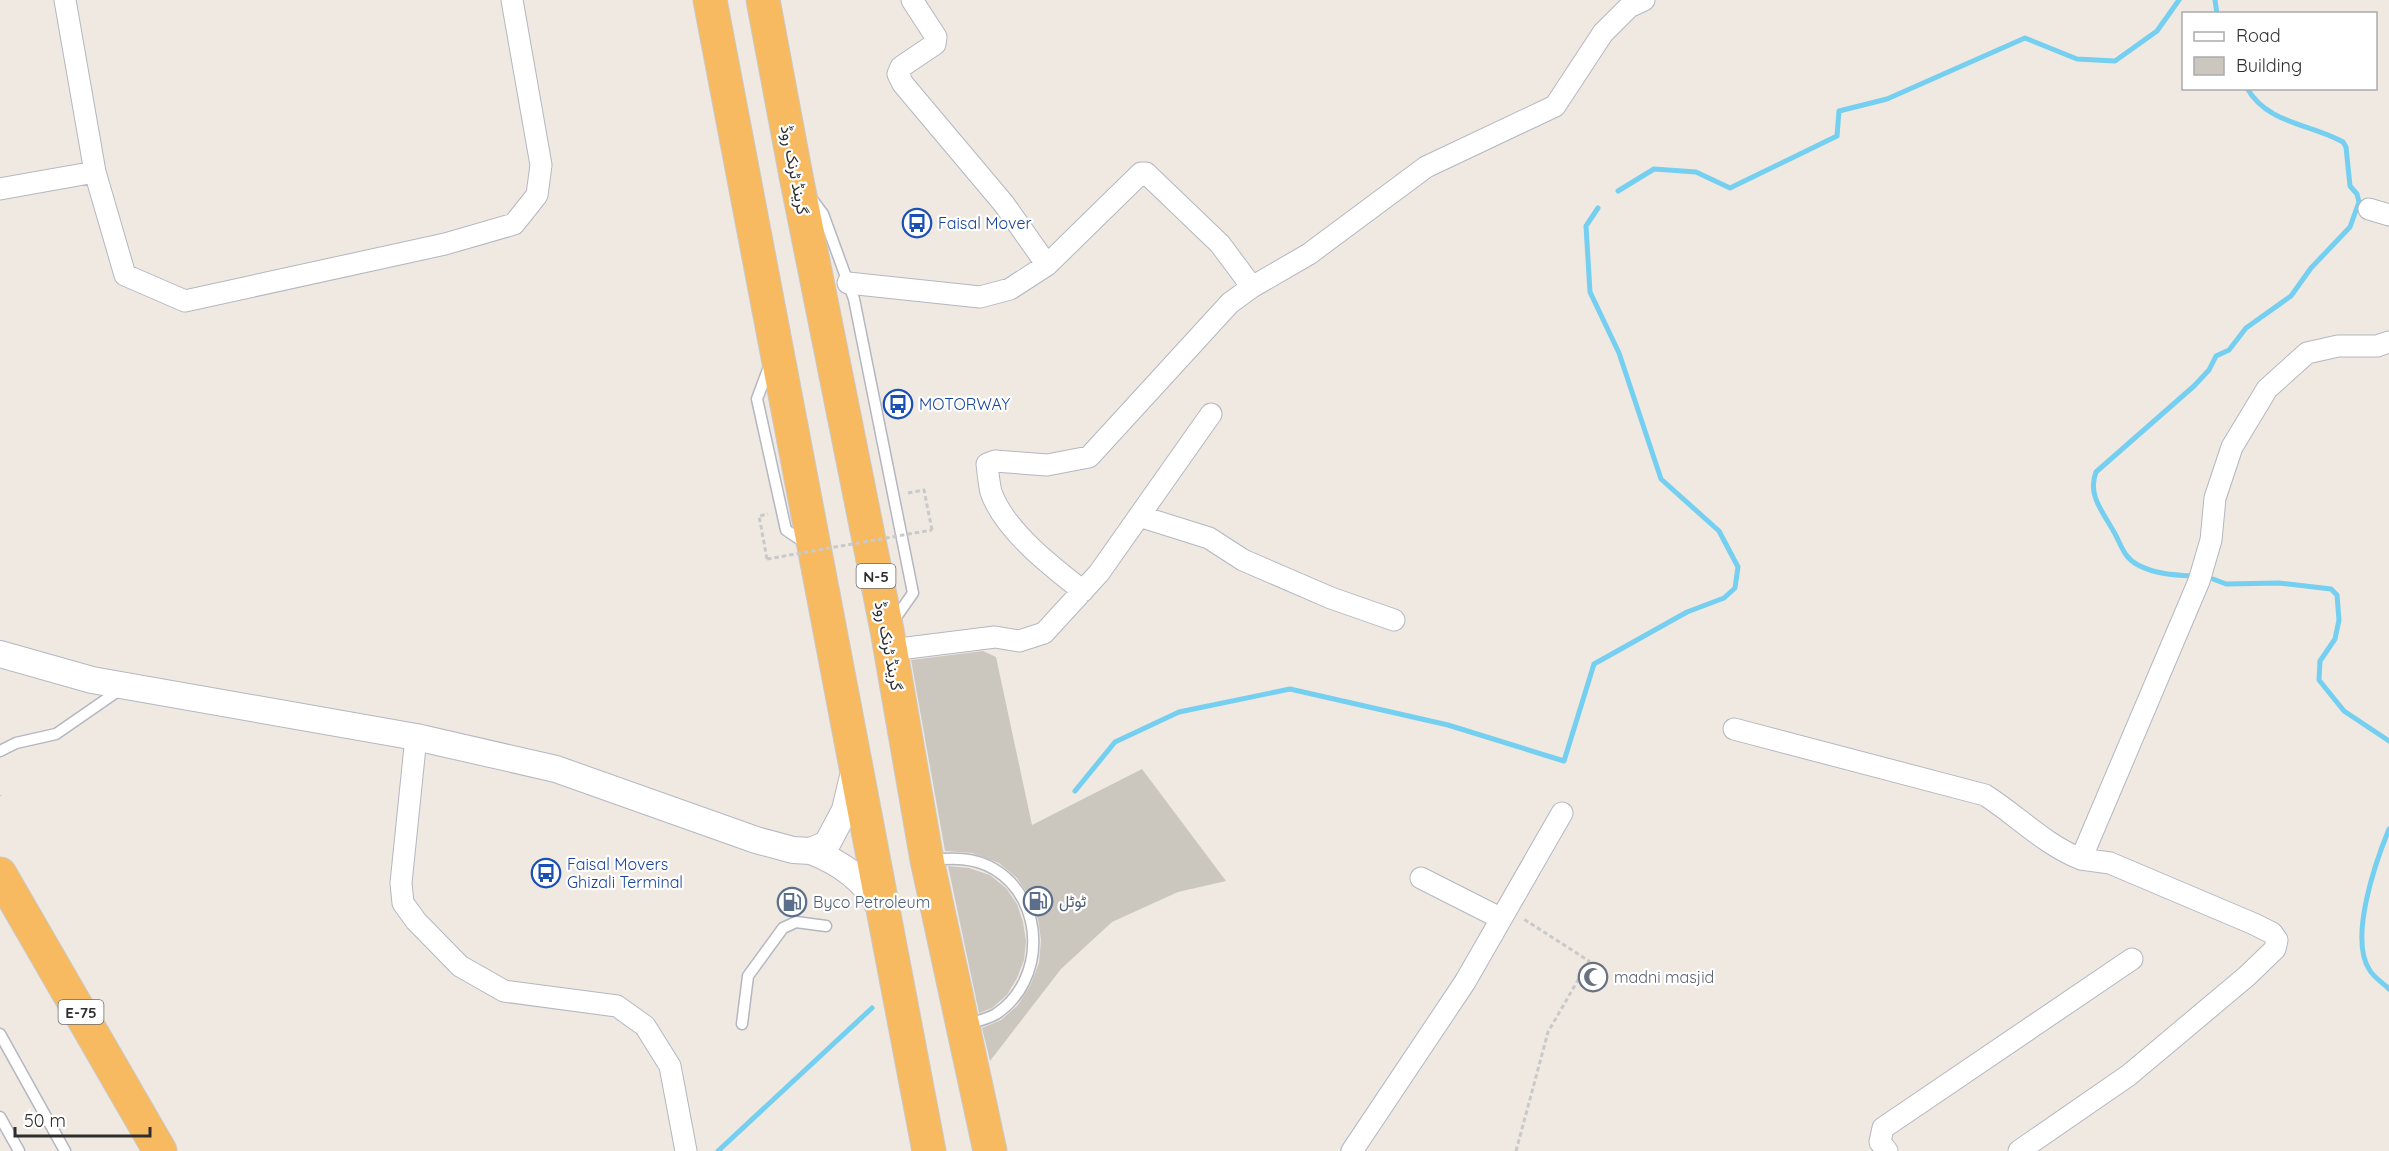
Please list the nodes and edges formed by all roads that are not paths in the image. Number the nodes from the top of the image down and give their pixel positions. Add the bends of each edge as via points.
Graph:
1 (65, 0) edge
2 (512, 0) edge
3 (710, 0) edge
4 (725, 0) edge
5 (751, 0) edge
6 (764, 0) edge
7 (912, 0) edge
8 (1644, 0) edge
9 (770, 36) junction
10 (94, 172) junction
11 (795, 176) junction
12 (744, 178) junction
13 (0, 189) edge
14 (1047, 266) junction
15 (848, 283) junction
16 (1252, 287) junction
17 (2389, 342) edge
18 (1211, 414) dead end
19 (1139, 516) junction
20 (1083, 591) junction
21 (1394, 620) dead end
22 (889, 640) junction
23 (0, 654) edge
24 (126, 686) junction
25 (1734, 729) dead end
26 (416, 737) junction
27 (0, 751) edge
28 (856, 760) junction
29 (1562, 813) dead end
30 (811, 851) junction
31 (2081, 859) junction
32 (927, 860) junction
33 (0, 874) edge
34 (1421, 878) dead end
35 (1502, 914) junction
36 (886, 921) junction
37 (826, 926) dead end
38 (2132, 959) dead end
39 (742, 1024) dead end
40 (963, 1026) junction
41 (0, 1034) edge
42 (0, 1117) edge
43 (19, 1151) edge
44 (65, 1151) edge
45 (160, 1151) edge
46 (686, 1151) edge
47 (929, 1151) edge
48 (990, 1151) edge
49 (1353, 1151) edge
50 (1887, 1151) edge
51 (2019, 1151) edge

1 - 10 street
2 - 10 street via 541,165 537,195 514,224 445,244 185,301 125,275
3 - 12 highway
4 - 12 highway via 723,24 754,157
5 - 9 highway
6 - 9 highway, گرینڈ ٹرنک روڈ / N-5
7 - 14 street via 936,37 934,44 901,67 898,74 903,84 1004,204
8 - 16 street via 1629,8 1603,33 1555,106 1426,167 1309,254
9 - 11 highway, گرینڈ ٹرنک روڈ / N-5
10 - 13 street
11 - 15 lane via 823,214
11 - 22 highway, گرینڈ ٹرنک روڈ / N-5
12 - 28 highway
14 - 15 street via 1010,289 980,297
14 - 16 street via 1141,173 1146,173 1220,244
15 - 22 lane via 913,593
16 - 20 street via 1230,303 1089,457 1047,465 995,461 987,464 992,492 1007,522 1054,569
17 - 31 street via 2307,353 2267,389 2232,447 2215,498 2211,540 2199,581
18 - 19 street
19 - 20 street
19 - 21 street via 1209,538 1243,560
20 - 22 street via 1044,633 1019,641 995,637
22 - 32 highway, گرینڈ ٹرنک روڈ / N-5
23 - 24 street
24 - 26 street
24 - 27 lane via 56,734 16,743
25 - 31 street via 1985,795 2057,849
26 - 30 street via 556,769 756,840
26 - 46 street via 401,883 404,903 460,966 504,991 617,1006 645,1026 670,1066
28 - 30 street via 848,802 838,825 827,844
28 - 36 highway
29 - 35 street
30 - 36 street via 850,871 875,898
31 - 51 street via 2110,863 2254,924 2277,940 2275,949 2129,1075
32 - 40 highway, گرینڈ ٹرنک روڈ / N-5
32 - 40 lane via 962,858 994,869 1019,893 1033,924 1034,958 1020,990 996,1014
33 - 45 highway, E-75
34 - 35 street
35 - 49 street via 1465,982
36 - 47 highway
37 - 39 lane via 796,922 783,928 748,976
38 - 50 street via 1883,1128 1880,1142
40 - 48 highway, گرینڈ ٹرنک روڈ / N-5
41 - 44 lane
42 - 43 lane

